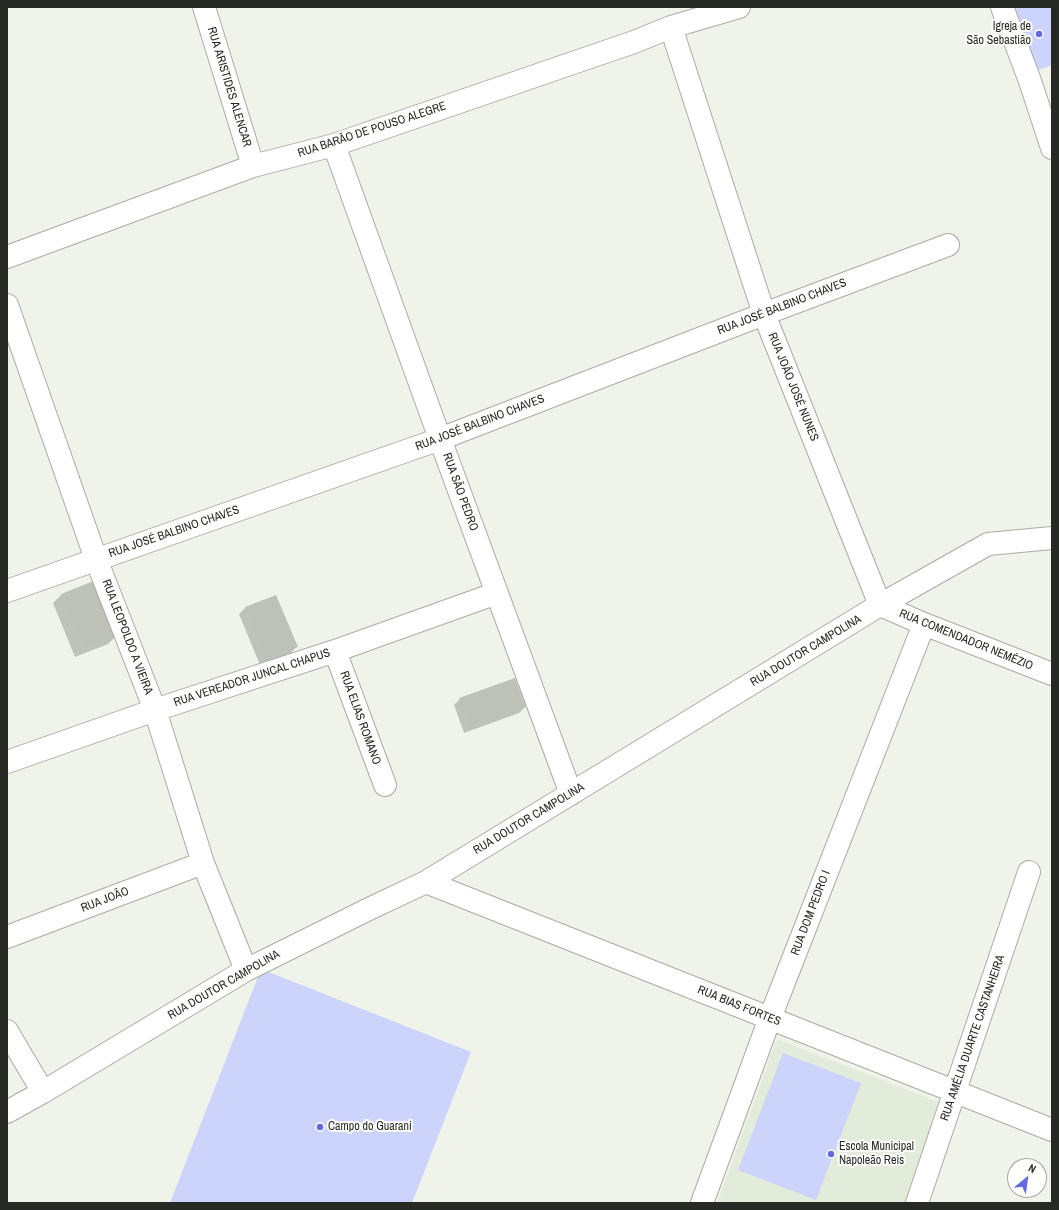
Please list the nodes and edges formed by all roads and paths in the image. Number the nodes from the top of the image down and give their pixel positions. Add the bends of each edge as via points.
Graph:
1 (204, 7) edge
2 (739, 7) edge
3 (1002, 7) edge
4 (671, 27) junction
5 (334, 145) junction
6 (1052, 148) edge
7 (253, 166) junction
8 (948, 245) dead end
9 (7, 257) edge
10 (7, 305) edge
11 (764, 314) junction
12 (440, 439) junction
13 (1052, 538) edge
14 (96, 559) junction
15 (7, 591) edge
16 (497, 593) junction
17 (880, 605) junction
18 (924, 624) junction
19 (335, 651) junction
20 (1052, 674) edge
21 (155, 710) junction
22 (7, 762) edge
23 (385, 785) dead end
24 (571, 794) junction
25 (203, 862) junction
26 (1029, 872) dead end
27 (426, 882) junction
28 (7, 937) edge
29 (246, 970) junction
30 (770, 1018) junction
31 (7, 1031) edge
32 (43, 1092) junction
33 (955, 1092) junction
34 (7, 1112) edge
35 (1052, 1130) edge
36 (702, 1203) edge
37 (917, 1203) edge

1 - 7 street, RUA ARISTIDES ALENCAR
2 - 4 street, RUA BARÃO DE POUSO ALEGRE
3 - 6 street
4 - 5 street, RUA BARÃO DE POUSO ALEGRE
4 - 11 street, RUA JOÃO JOSÉ NUNES
5 - 7 street, RUA BARÃO DE POUSO ALEGRE
5 - 12 street, RUA SÃO PEDRO
7 - 9 street, RUA BARÃO DE POUSO ALEGRE
8 - 11 street, RUA JOSÉ BALBINO CHAVES
10 - 14 street, RUA LEOPOLDO A VIEIRA
11 - 12 street, RUA JOSÉ BALBINO CHAVES
11 - 17 street, RUA JOÃO JOSÉ NUNES
12 - 14 street, RUA JOSÉ BALBINO CHAVES
12 - 16 street, RUA SÃO PEDRO
13 - 17 street, RUA DOUTOR CAMPOLINA via 988,544
14 - 15 street, RUA JOSÉ BALBINO CHAVES
14 - 21 street, RUA LEOPOLDO A VIEIRA
16 - 19 street, RUA VEREADOR JUNCAL CHAPUS
16 - 24 street, RUA SÃO PEDRO
17 - 18 street, RUA COMENDADOR NEMÉZIO
17 - 24 street, RUA DOUTOR CAMPOLINA
18 - 20 street, RUA COMENDADOR NEMÉZIO
18 - 30 street, RUA DOM PEDRO I
19 - 21 street, RUA VEREADOR JUNCAL CHAPUS
19 - 23 street, RUA ELIAS ROMANO
21 - 22 street, RUA VEREADOR JUNCAL CHAPUS
21 - 25 street, RUA LEOPOLDO A VIEIRA
24 - 27 street, RUA DOUTOR CAMPOLINA
25 - 28 street, RUA JOÃO
25 - 29 street, RUA LEOPOLDO A VIEIRA
26 - 33 street, RUA AMÉLIA DUARTE CASTANHEIRA
27 - 29 street, RUA DOUTOR CAMPOLINA
27 - 30 street, RUA BIAS FORTES
29 - 32 street, RUA DOUTOR CAMPOLINA
30 - 33 street, RUA BIAS FORTES
30 - 36 street, RUA DOM PEDRO I
31 - 32 street
32 - 34 street, RUA DOUTOR CAMPOLINA
33 - 35 street, RUA BIAS FORTES
33 - 37 street, RUA AMÉLIA DUARTE CASTANHEIRA

